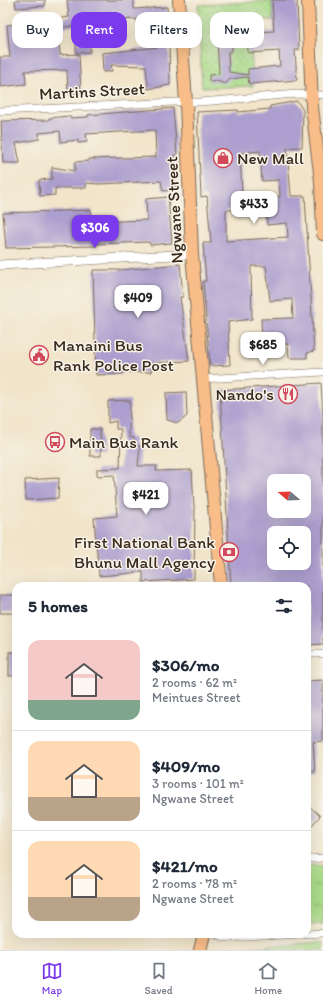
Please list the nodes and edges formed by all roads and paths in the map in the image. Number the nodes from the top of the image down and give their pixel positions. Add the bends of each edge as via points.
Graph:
1 (179, 0) edge
2 (308, 0) edge
3 (318, 95) edge
4 (186, 102) junction
5 (0, 111) edge
6 (323, 234) edge
7 (192, 254) junction
8 (0, 265) edge
9 (323, 372) edge
10 (204, 379) junction
11 (221, 582) edge
12 (311, 654) edge
13 (323, 654) edge
14 (323, 858) edge
15 (311, 859) edge
16 (323, 933) edge
17 (311, 934) edge
18 (203, 938) edge
19 (200, 950) edge

1 - 4 main road, Ngwane Street
2 - 3 main road
3 - 4 street, Martins Street via 297,94
3 - 6 main road via 312,107 321,182
4 - 5 street, Martins Street
4 - 7 main road, Ngwane Street
7 - 8 street
7 - 10 main road, Ngwane Street
9 - 10 street
10 - 11 main road, Ngwane Street
12 - 13 street
14 - 15 street
16 - 17 street
18 - 19 main road

